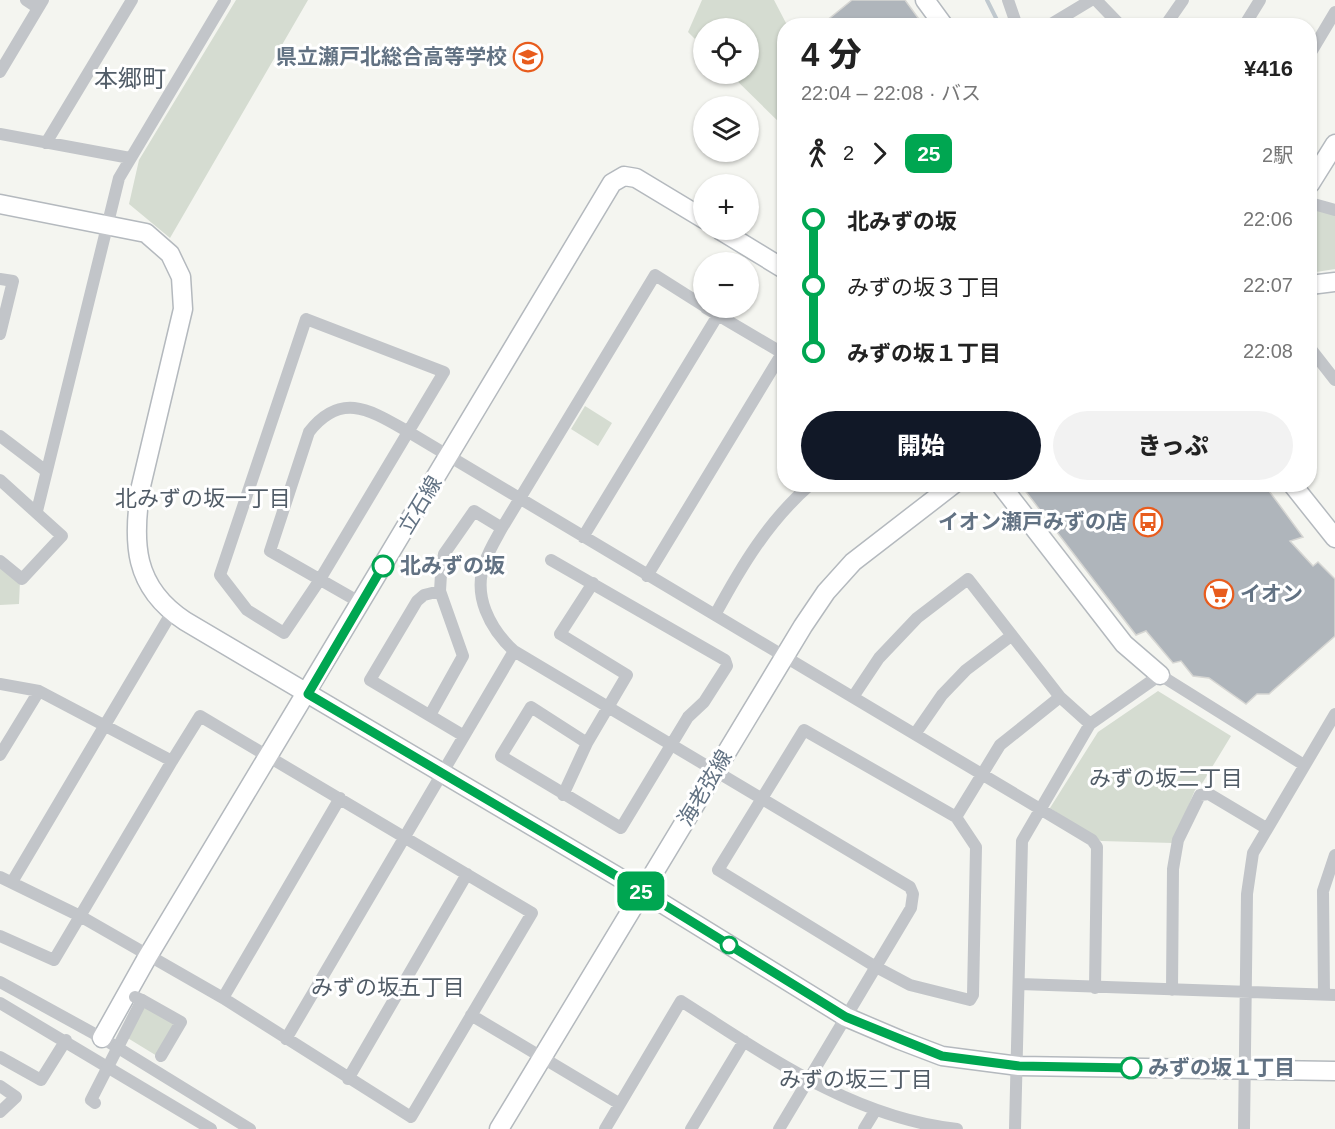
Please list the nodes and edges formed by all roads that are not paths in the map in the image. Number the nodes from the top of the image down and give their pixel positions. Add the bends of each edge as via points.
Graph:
1 (26, 0) edge
2 (132, 0) edge
3 (225, 0) edge
4 (925, 0) edge
5 (1008, 0) edge
6 (1093, 0) edge
7 (1184, 0) edge
8 (1260, 0) edge
9 (41, 4) edge
10 (1335, 12) edge
11 (938, 18) edge
12 (1014, 18) edge
13 (1062, 18) edge
14 (1113, 18) edge
15 (1172, 18) edge
16 (1249, 18) edge
17 (1317, 42) edge
18 (0, 72) edge
19 (0, 134) edge
20 (46, 143) junction
21 (1335, 144) edge
22 (130, 158) junction
23 (1317, 173) edge
24 (0, 204) edge
25 (1317, 205) edge
26 (1335, 210) edge
27 (693, 212) edge
28 (109, 225) junction
29 (736, 240) edge
30 (777, 265) edge
31 (0, 279) edge
32 (1335, 282) edge
33 (1317, 284) edge
34 (693, 299) edge
35 (716, 318) edge
36 (723, 318) edge
37 (0, 334) edge
38 (777, 348) edge
39 (1317, 356) edge
40 (777, 363) edge
41 (1333, 374) edge
42 (407, 432) junction
43 (0, 436) edge
44 (449, 456) junction
45 (46, 471) junction
46 (0, 480) edge
47 (803, 492) edge
48 (944, 492) edge
49 (1006, 492) edge
50 (1298, 492) edge
51 (521, 500) junction
52 (37, 512) junction
53 (502, 528) junction
54 (583, 537) junction
55 (1335, 538) edge
56 (551, 560) dead end
57 (0, 561) edge
58 (647, 576) junction
59 (319, 581) junction
60 (593, 583) junction
61 (440, 591) junction
62 (361, 603) junction
63 (172, 612) junction
64 (715, 615) junction
65 (1011, 636) junction
66 (514, 651) junction
67 (786, 658) junction
68 (1160, 675) junction
69 (0, 684) edge
70 (39, 691) junction
71 (308, 694) junction
72 (853, 697) junction
73 (1060, 697) junction
74 (608, 708) junction
75 (1335, 714) edge
76 (430, 715) junction
77 (1090, 724) junction
78 (105, 726) junction
79 (915, 734) junction
80 (464, 736) junction
81 (587, 743) junction
82 (672, 745) junction
83 (0, 755) edge
84 (268, 758) junction
85 (172, 761) junction
86 (1304, 765) junction
87 (715, 770) junction
88 (440, 773) junction
89 (981, 775) junction
90 (563, 795) junction
91 (340, 798) junction
92 (762, 799) junction
93 (1041, 810) junction
94 (956, 817) junction
95 (1266, 828) junction
96 (405, 836) junction
97 (1335, 855) edge
98 (467, 874) junction
99 (6, 880) edge
100 (642, 891) junction
101 (80, 916) junction
102 (0, 936) edge
103 (148, 956) junction
104 (876, 967) junction
105 (0, 982) edge
106 (1020, 984) junction
107 (1095, 988) junction
108 (1172, 990) junction
109 (1245, 993) junction
110 (1329, 995) edge
111 (223, 998) junction
112 (0, 1003) edge
113 (471, 1015) junction
114 (846, 1017) junction
115 (102, 1038) junction
116 (286, 1039) junction
117 (66, 1040) junction
118 (744, 1041) junction
119 (161, 1056) dead end
120 (0, 1057) edge
121 (542, 1058) junction
122 (1019, 1066) junction
123 (1244, 1071) junction
124 (1335, 1071) edge
125 (348, 1079) junction
126 (809, 1080) junction
127 (0, 1086) edge
128 (96, 1103) dead end
129 (620, 1104) junction
130 (875, 1111) junction
131 (0, 1112) edge
132 (211, 1129) edge
133 (250, 1129) edge
134 (500, 1129) edge
135 (605, 1129) edge
136 (691, 1129) edge
137 (780, 1129) edge
138 (864, 1129) edge
139 (957, 1129) edge
140 (1015, 1129) edge
141 (1244, 1129) edge

1 - 9 street
2 - 20 street
3 - 22 street
4 - 11 street
5 - 12 street
6 - 13 street
6 - 14 street
7 - 15 street
8 - 16 street
9 - 18 street
10 - 17 street
19 - 20 street
20 - 22 street
21 - 23 street
22 - 28 street via 119,178
24 - 28 street
25 - 26 street
27 - 44 street, 立石線 via 636,178 624,176 612,183
28 - 45 street
28 - 63 street via 146,233 170,254 181,277 183,309 137,514 137,550 142,573
29 - 30 street
31 - 37 street via 13,281
32 - 33 street
34 - 51 street via 655,275
35 - 54 street
36 - 38 street
39 - 41 street
40 - 58 street
42 - 44 street
42 - 59 street
42 - 59 street via 373,412 353,407 334,410 318,420 309,432 270,552
42 - 59 street via 444,372 306,319 220,575 247,610 284,633
43 - 45 street
44 - 51 street
44 - 62 street, 立石線
45 - 52 street
46 - 52 street
47 - 64 street via 748,554
48 - 67 street, 海老弦線 via 853,562 809,617
49 - 68 street via 1118,636
50 - 55 street
51 - 53 street
51 - 54 street
52 - 57 street via 62,536 22,579
53 - 61 street via 474,511 444,554
53 - 66 street via 484,563 481,596 489,620
54 - 58 street
56 - 60 street
58 - 64 street
59 - 62 street
60 - 74 street via 560,634 627,669
60 - 82 street via 725,660 727,666
61 - 76 street via 463,656
61 - 76 street via 417,601 370,680
62 - 71 street, 立石線
63 - 71 street
63 - 78 street
64 - 67 street
65 - 72 street via 968,579 917,618 879,658
65 - 73 street
65 - 79 street via 966,670 942,695
66 - 74 street
66 - 80 street
67 - 72 street
67 - 87 street, 海老弦線
68 - 77 street
68 - 86 street
69 - 70 street
70 - 78 street
70 - 83 street
71 - 84 street, 立石線
71 - 88 street
72 - 79 street
73 - 77 street
73 - 89 street via 1010,736
74 - 81 street
74 - 82 street
75 - 86 street
76 - 80 street
77 - 93 street
78 - 85 street
78 - 99 street
79 - 89 street
80 - 88 street
81 - 90 street
81 - 90 street via 531,707 501,756
82 - 87 street
82 - 90 street via 621,828
84 - 85 street via 200,716
84 - 91 street
84 - 103 street, 立石線
85 - 101 street
86 - 95 street
87 - 92 street
87 - 100 street, 海老弦線
88 - 96 street
88 - 100 street
89 - 93 street
89 - 94 street
91 - 96 street
91 - 111 street
92 - 94 street via 804,730
92 - 104 street via 910,887 911,908
92 - 104 street via 718,870
93 - 106 street via 1022,841
93 - 107 street via 1092,840 1097,847
94 - 104 street via 976,847 973,995 970,1000 933,993
95 - 108 street via 1209,794 1200,795 1178,840 1173,869
95 - 109 street via 1253,854 1247,894
96 - 98 street
96 - 116 street
97 - 110 street via 1323,891
98 - 113 street via 532,913
98 - 125 street
99 - 101 street
100 - 114 street
100 - 121 street, 海老弦線
101 - 102 street via 54,960
101 - 103 street
103 - 111 street
103 - 115 street, 立石線
104 - 114 street
105 - 115 street
106 - 107 street
106 - 122 street
107 - 108 street
108 - 109 street
109 - 110 street
109 - 123 street
111 - 116 street
112 - 117 street
113 - 121 street
113 - 125 street via 411,1117
114 - 122 street via 942,1056
114 - 126 street
115 - 133 street
116 - 125 street
117 - 120 street via 41,1080
117 - 132 street
118 - 126 street
118 - 129 street via 681,1001
118 - 136 street
119 - 128 street, bridge via 181,1022 139,998 91,1100
121 - 129 street
121 - 134 street, 海老弦線
122 - 123 street
122 - 140 street
123 - 124 street
123 - 141 street
126 - 130 street
126 - 137 street
127 - 131 street via 16,1097
129 - 135 street
130 - 138 street
130 - 139 street

